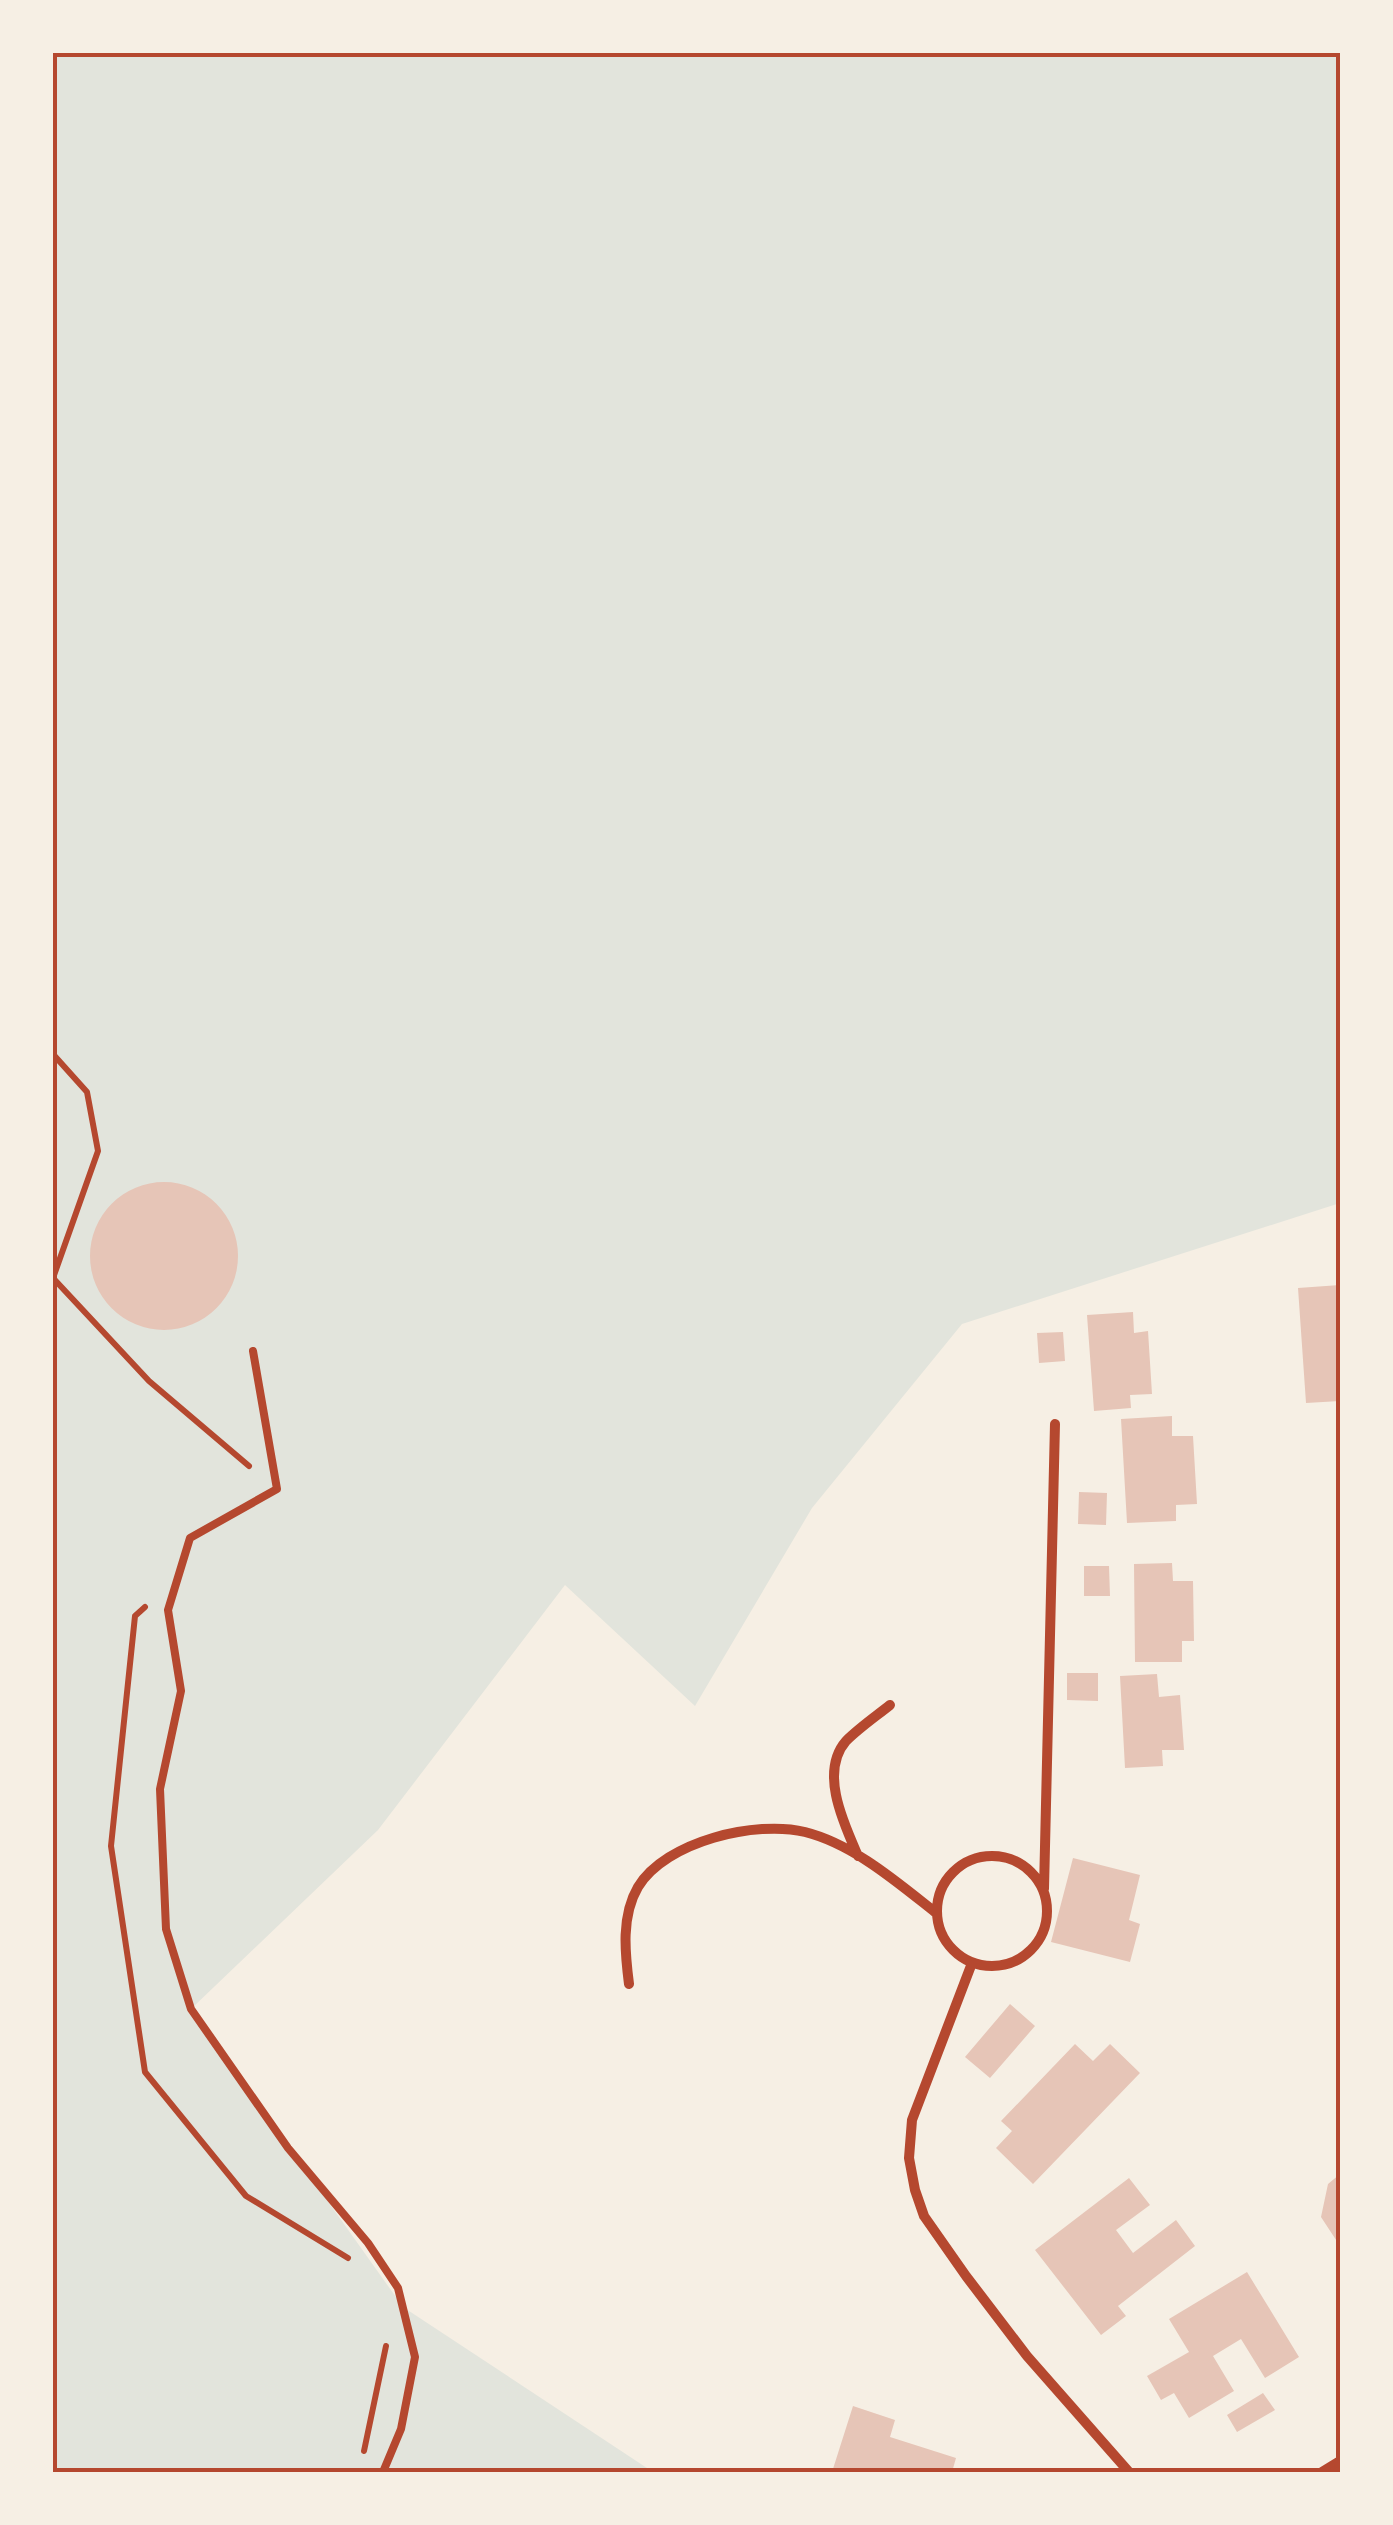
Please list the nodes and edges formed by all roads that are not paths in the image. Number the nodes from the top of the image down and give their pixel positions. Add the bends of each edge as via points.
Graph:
1 (253, 1351) dead end
2 (1055, 1424) dead end
3 (890, 1705) dead end
4 (859, 1857) junction
5 (1044, 1889) junction
6 (935, 1912) junction
7 (972, 1963) junction
8 (629, 1984) dead end
9 (1340, 2462) edge
10 (384, 2472) edge
11 (1129, 2472) edge
12 (1322, 2472) edge

1 - 10 lane via 277,1490 190,1538 168,1610 181,1691 160,1789 166,1929 191,2009 398,2288 415,2357 402,2429
2 - 5 street
3 - 4 street via 837,1756 838,1802
4 - 6 street
4 - 8 street via 808,1833 756,1830 695,1844 666,1859 638,1886 626,1925
5 - 6 street via 1018,1861 980,1856 948,1876
5 - 7 street via 1048,1915 1040,1939 1022,1958 998,1966
6 - 7 street via 946,1943
7 - 11 street via 912,2120 915,2190 924,2216 976,2290
9 - 12 street

